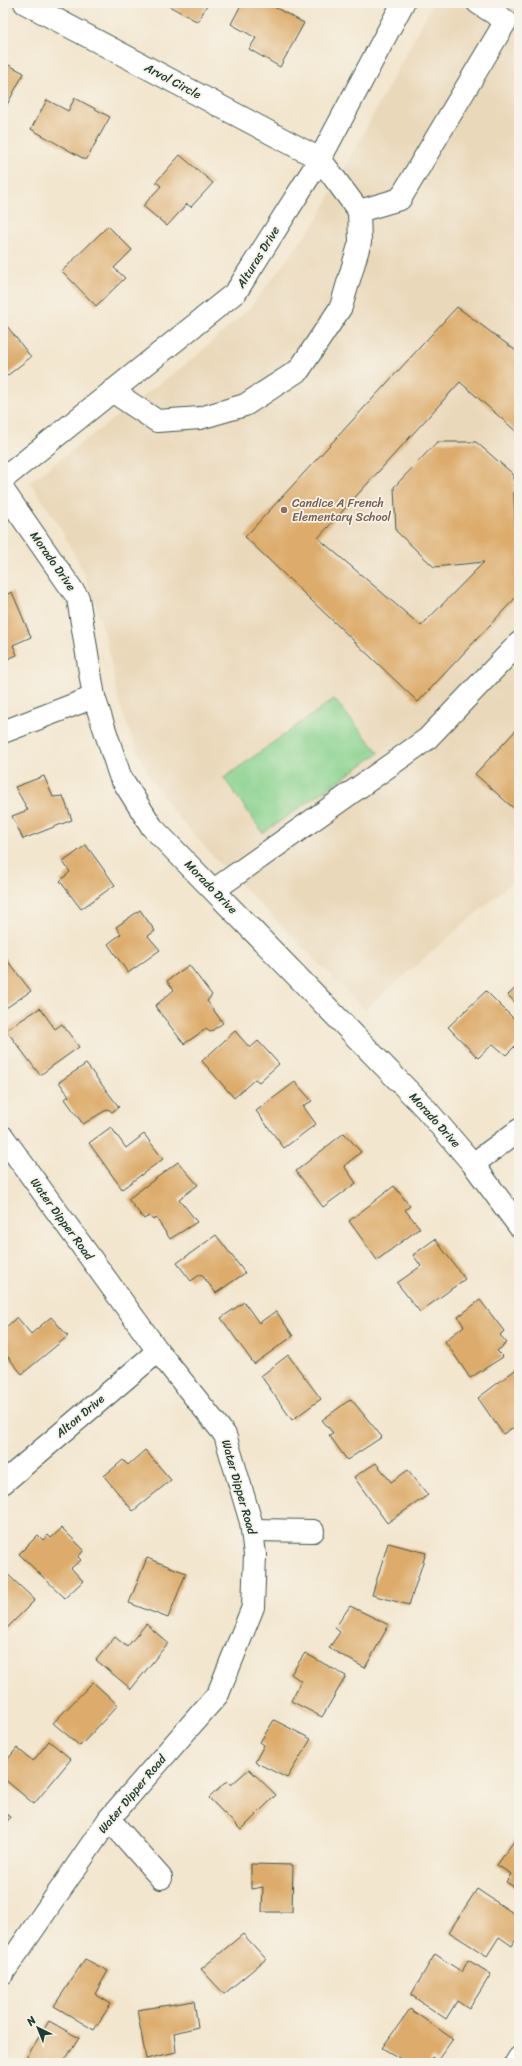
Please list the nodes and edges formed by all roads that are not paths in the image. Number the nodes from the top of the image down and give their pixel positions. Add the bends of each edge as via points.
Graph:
1 (25, 3) edge
2 (403, 3) edge
3 (478, 3) edge
4 (320, 159) junction
5 (359, 211) junction
6 (112, 391) junction
7 (3, 479) edge
8 (3, 490) edge
9 (519, 643) edge
10 (94, 698) junction
11 (3, 732) edge
12 (214, 890) junction
13 (519, 1130) edge
14 (3, 1137) edge
15 (473, 1164) junction
16 (519, 1226) edge
17 (158, 1350) junction
18 (3, 1483) edge
19 (253, 1530) junction
20 (313, 1531) dead end
21 (109, 1819) junction
22 (161, 1878) dead end
23 (3, 1973) edge
24 (519, 2058) edge
25 (516, 2063) edge

1 - 4 street, Arvol Circle
2 - 4 street, Alturas Drive
3 - 5 street via 506,21 400,199
4 - 5 street
4 - 6 street, Alturas Drive via 236,292
5 - 6 street via 360,242 341,306 299,370 244,405 200,418 157,421
6 - 7 street, Alturas Drive
8 - 10 street, Morado Drive via 78,598
9 - 12 street via 427,739
10 - 11 street
10 - 12 street, Morado Drive via 120,776 152,827
12 - 15 street, Morado Drive via 425,1108
13 - 15 street
14 - 17 street, Water Dipper Road
15 - 16 street, Morado Drive
17 - 18 street, Alton Drive
17 - 19 street, Water Dipper Road via 225,1435
19 - 20 street
19 - 21 street, Water Dipper Road via 253,1607 218,1694
21 - 22 street
21 - 23 street, Water Dipper Road
24 - 25 street

